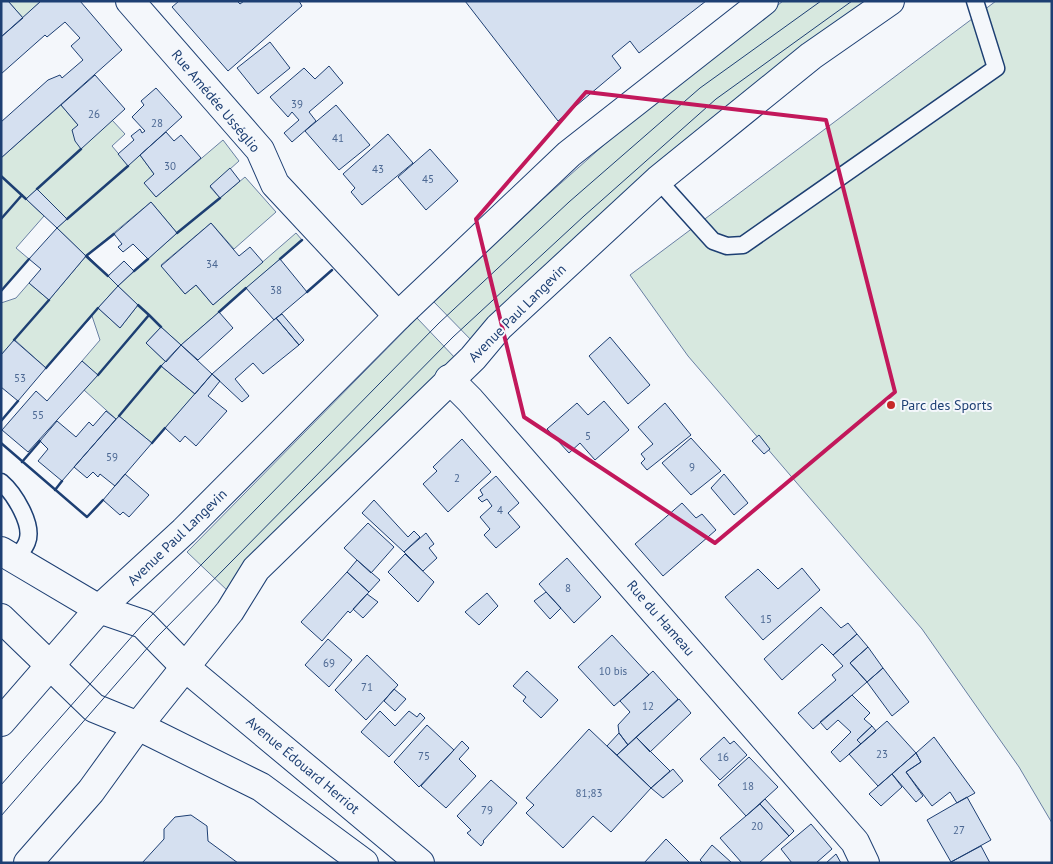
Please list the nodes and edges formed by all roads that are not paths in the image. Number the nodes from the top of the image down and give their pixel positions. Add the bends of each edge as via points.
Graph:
1 (130, 1) edge
2 (890, 1) edge
3 (975, 1) edge
4 (762, 2) edge
5 (658, 180) junction
6 (398, 316) junction
7 (449, 379) junction
8 (1, 482) edge
9 (9, 555) edge
10 (100, 609) junction
11 (1, 618) edge
12 (50, 664) junction
13 (186, 668) junction
14 (1, 722) edge
15 (138, 726) junction
16 (28, 863) edge
17 (364, 863) edge
18 (420, 863) edge
19 (865, 863) edge

1 - 6 main road, Rue Amédée Usséglio via 260,150 275,184
2 - 5 main road, Avenue Paul Langevin via 810,56
3 - 5 lane via 996,68 743,245 727,246 713,241
4 - 6 main road, Avenue Paul Langevin via 569,154
5 - 7 main road, Avenue Paul Langevin via 499,327
6 - 10 main road, Avenue Paul Langevin via 184,531
7 - 13 main road, Avenue Paul Langevin via 256,570 230,611
7 - 19 main road, Rue du Hameau via 856,842
8 - 9 lane via 17,501 26,519 28,541
9 - 10 main road
10 - 12 main road, Avenue Paul Langevin
10 - 13 main road via 143,624
11 - 12 main road
12 - 14 main road, Avenue Paul Langevin
12 - 15 main road via 94,708
13 - 15 main road, Avenue Paul Langevin
13 - 18 main road, Avenue Édouard Herriot
15 - 16 main road, Avenue Paul Langevin via 91,791
15 - 17 main road via 261,787

